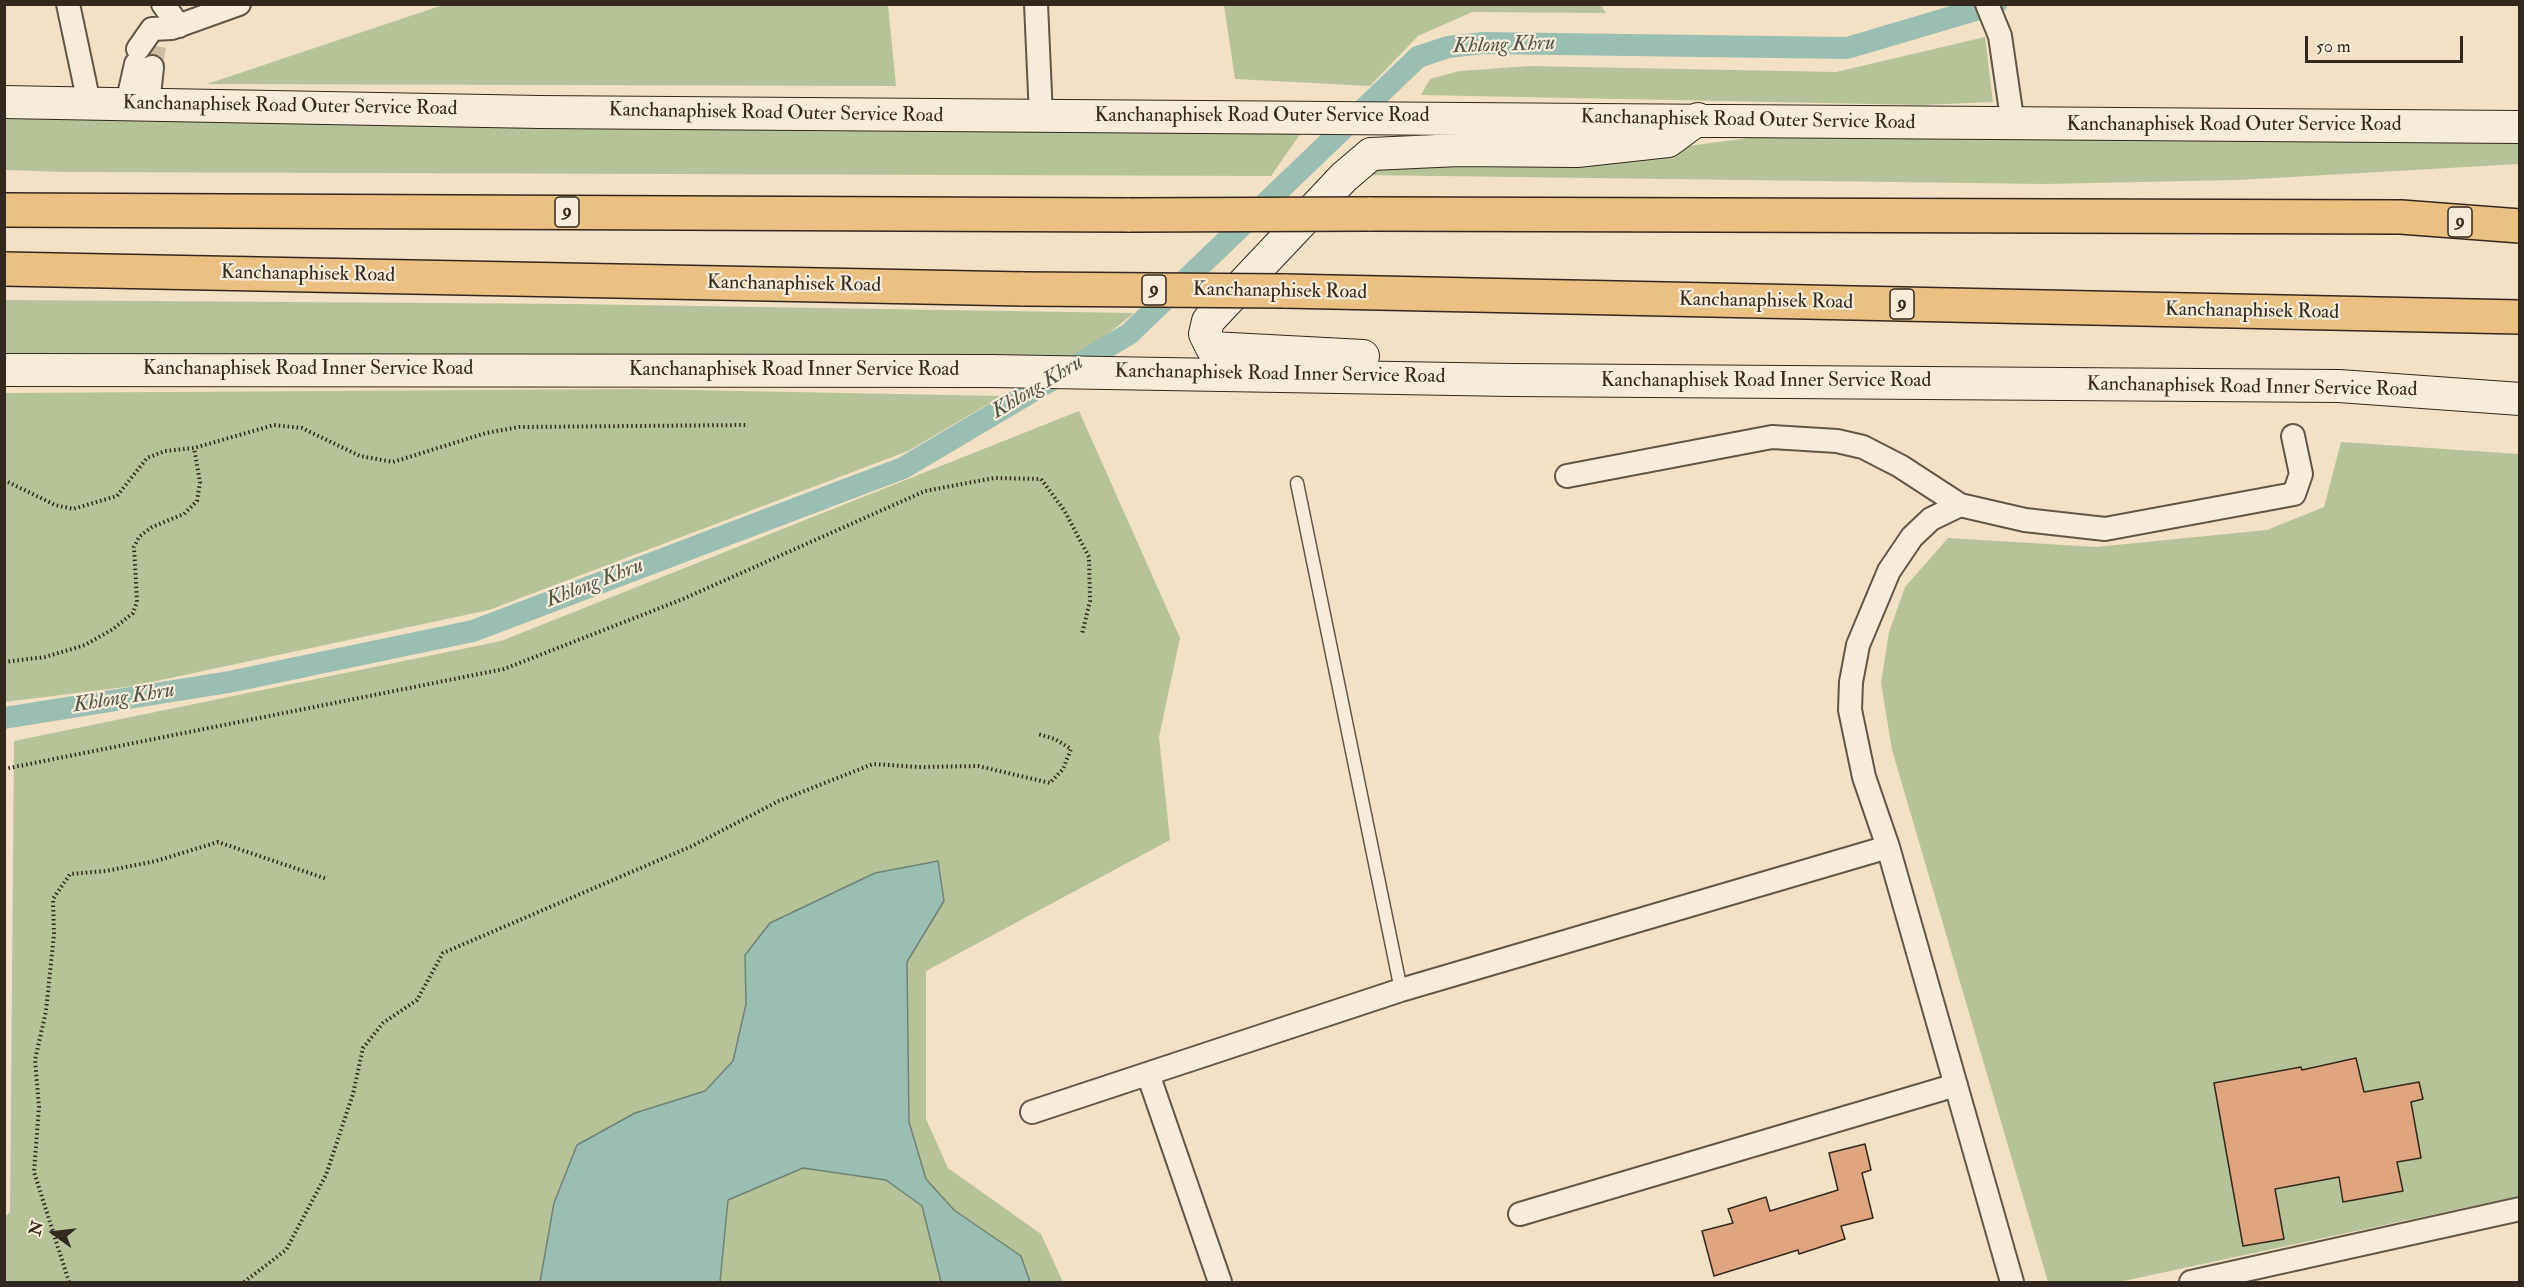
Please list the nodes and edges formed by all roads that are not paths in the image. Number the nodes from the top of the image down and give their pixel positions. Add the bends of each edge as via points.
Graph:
1 (68, 4) edge
2 (163, 4) edge
3 (239, 4) edge
4 (1036, 4) edge
5 (1987, 4) edge
6 (176, 27) junction
7 (4, 102) edge
8 (89, 103) junction
9 (137, 105) junction
10 (1041, 116) junction
11 (1698, 119) junction
12 (2013, 125) junction
13 (2520, 127) edge
14 (2520, 204) edge
15 (4, 210) edge
16 (2401, 217) junction
17 (2520, 226) edge
18 (4, 269) edge
19 (2520, 317) edge
20 (4, 370) edge
21 (1512, 380) junction
22 (2520, 399) edge
23 (2293, 436) dead end
24 (1567, 476) dead end
25 (1297, 483) dead end
26 (1960, 505) junction
27 (1888, 847) junction
28 (1401, 990) junction
29 (1148, 1074) junction
30 (1956, 1085) junction
31 (1032, 1112) dead end
32 (2520, 1209) edge
33 (1520, 1214) dead end
34 (1220, 1282) edge
35 (2012, 1282) edge
36 (2191, 1282) edge

1 - 8 street
2 - 6 street
3 - 6 street
4 - 10 street
5 - 12 street via 2000,36
6 - 9 street via 145,56
7 - 8 main road, Kanchanaphisek Road Outer Service Road
8 - 9 main road, Kanchanaphisek Road Outer Service Road
9 - 10 main road, Kanchanaphisek Road Outer Service Road
10 - 11 main road, Kanchanaphisek Road Outer Service Road
11 - 12 main road, Kanchanaphisek Road Outer Service Road
11 - 21 main road via 1668,141 1577,151 1371,154 1344,177 1208,321 1205,334 1212,348 1393,358
12 - 13 main road, Kanchanaphisek Road Outer Service Road
14 - 16 highway
15 - 16 highway, 9, bridge
16 - 17 highway, 9
18 - 19 highway, Kanchanaphisek Road / 9, bridge
20 - 21 main road, Kanchanaphisek Road Inner Service Road via 991,371
21 - 22 main road, Kanchanaphisek Road Inner Service Road via 2339,386
23 - 26 street via 2301,474 2294,494 2105,529 2025,520
24 - 26 street via 1772,437 1836,441 1863,447 1900,466
25 - 28 lane
26 - 27 street via 1931,519 1912,537 1889,571 1853,664 1853,737
27 - 28 street
27 - 30 street
28 - 29 street
29 - 31 street
29 - 34 street
30 - 33 street
30 - 35 street
32 - 36 street

